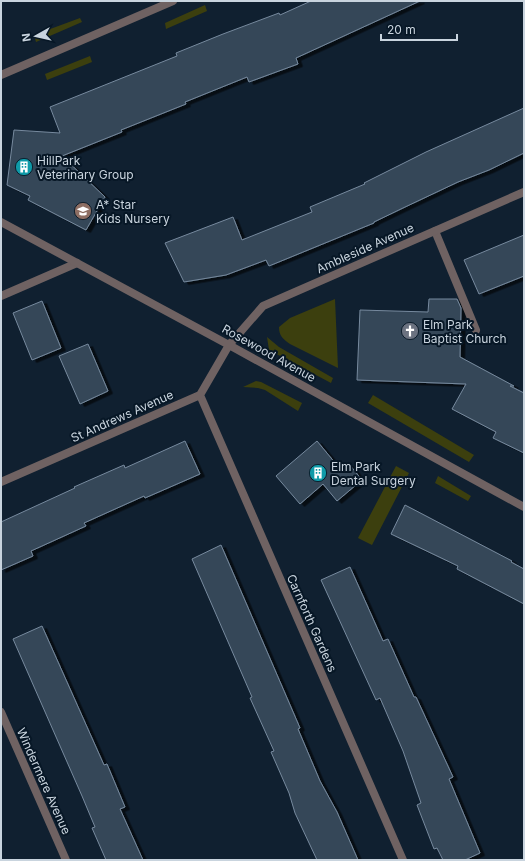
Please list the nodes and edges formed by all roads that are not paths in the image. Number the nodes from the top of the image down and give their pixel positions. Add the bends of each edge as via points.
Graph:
1 (173, 1) edge
2 (1, 76) edge
3 (524, 192) edge
4 (1, 222) edge
5 (435, 231) junction
6 (77, 263) junction
7 (1, 296) edge
8 (476, 330) dead end
9 (229, 345) junction
10 (200, 395) junction
11 (1, 482) edge
12 (524, 507) edge
13 (1, 712) edge
14 (66, 860) edge
15 (403, 860) edge

1 - 2 street
3 - 5 street, Ambleside Avenue
4 - 6 street, Rosewood Avenue
5 - 8 street
5 - 9 street, Ambleside Avenue via 264,306
6 - 7 street
6 - 9 street, Rosewood Avenue
9 - 10 street
9 - 12 street, Rosewood Avenue
10 - 11 street, St Andrews Avenue
10 - 15 street, Carnforth Gardens
13 - 14 street, Windermere Avenue

